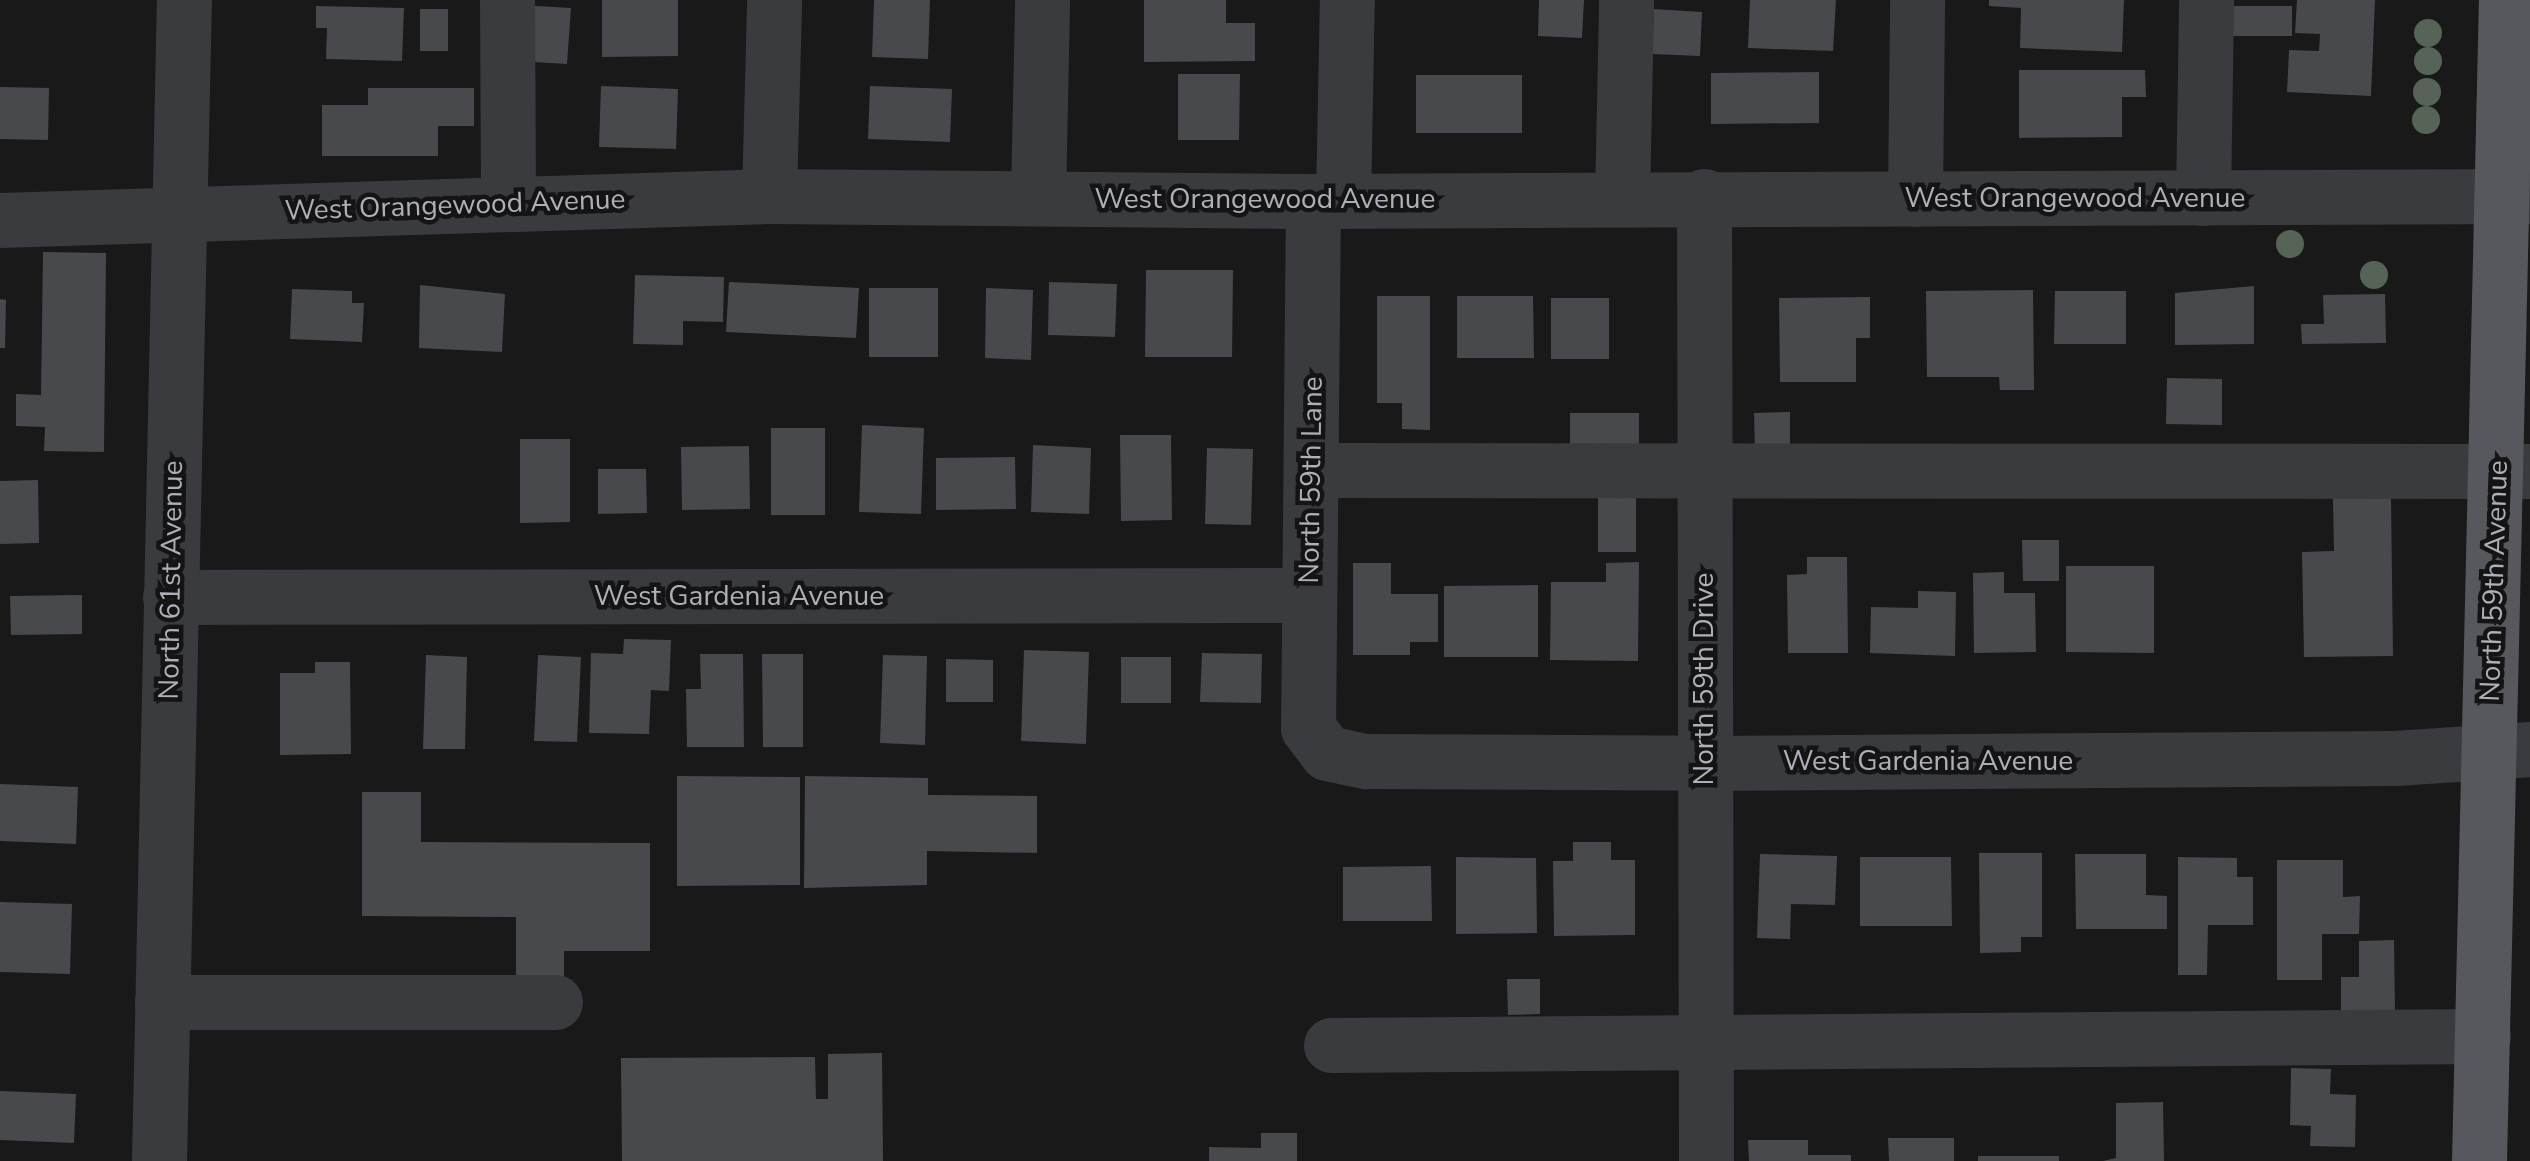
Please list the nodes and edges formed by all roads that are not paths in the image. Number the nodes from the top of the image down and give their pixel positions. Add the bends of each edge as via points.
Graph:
1 (184, 0) edge
2 (507, 0) edge
3 (774, 0) edge
4 (1042, 0) edge
5 (1347, 0) edge
6 (1626, 0) edge
7 (1917, 0) edge
8 (2206, 0) edge
9 (2506, 0) edge
10 (768, 196) junction
11 (1704, 196) junction
12 (2516, 196) edge
13 (1038, 197) junction
14 (1622, 198) junction
15 (2203, 198) junction
16 (1915, 199) junction
17 (508, 200) junction
18 (1328, 201) junction
19 (181, 218) junction
20 (0, 220) edge
21 (1313, 470) junction
22 (2514, 471) edge
23 (1702, 474) junction
24 (1310, 594) junction
25 (170, 597) junction
26 (2510, 751) edge
27 (1327, 753) joint
28 (1706, 763) junction
29 (162, 1002) junction
30 (555, 1002) dead end
31 (2483, 1036) junction
32 (1705, 1043) junction
33 (1330, 1045) dead end
34 (159, 1161) edge
35 (1706, 1161) edge
36 (2479, 1161) edge

1 - 19 street, North 61st Avenue
2 - 17 street
3 - 10 street
4 - 13 street
5 - 18 street, North 59th Lane
6 - 14 street
7 - 16 street
8 - 15 street
9 - 12 main road, North 59th Avenue
10 - 13 street, West Orangewood Avenue
10 - 17 street, West Orangewood Avenue
11 - 14 street, West Orangewood Avenue
11 - 16 street, West Orangewood Avenue
11 - 23 street, North 59th Drive
12 - 15 street, West Orangewood Avenue
12 - 22 main road, North 59th Avenue
13 - 18 street, West Orangewood Avenue
14 - 18 street, West Orangewood Avenue
15 - 16 street, West Orangewood Avenue
17 - 19 street, West Orangewood Avenue
18 - 21 street, North 59th Lane
19 - 20 street, West Orangewood Avenue
19 - 25 street, North 61st Avenue
21 - 23 street
21 - 24 street, North 59th Lane
22 - 23 street
22 - 26 main road, North 59th Avenue
23 - 28 street, North 59th Drive
24 - 25 street, West Gardenia Avenue
24 - 27 street, North 59th Lane via 1308,728
25 - 29 street, North 61st Avenue
26 - 28 street, West Gardenia Avenue
26 - 31 main road, North 59th Avenue
27 - 28 street, West Gardenia Avenue via 1366,761
28 - 32 street, North 59th Drive
29 - 30 street
29 - 34 street, North 61st Avenue
31 - 32 street
31 - 36 main road, North 59th Avenue
32 - 33 street
32 - 35 street, North 59th Drive

